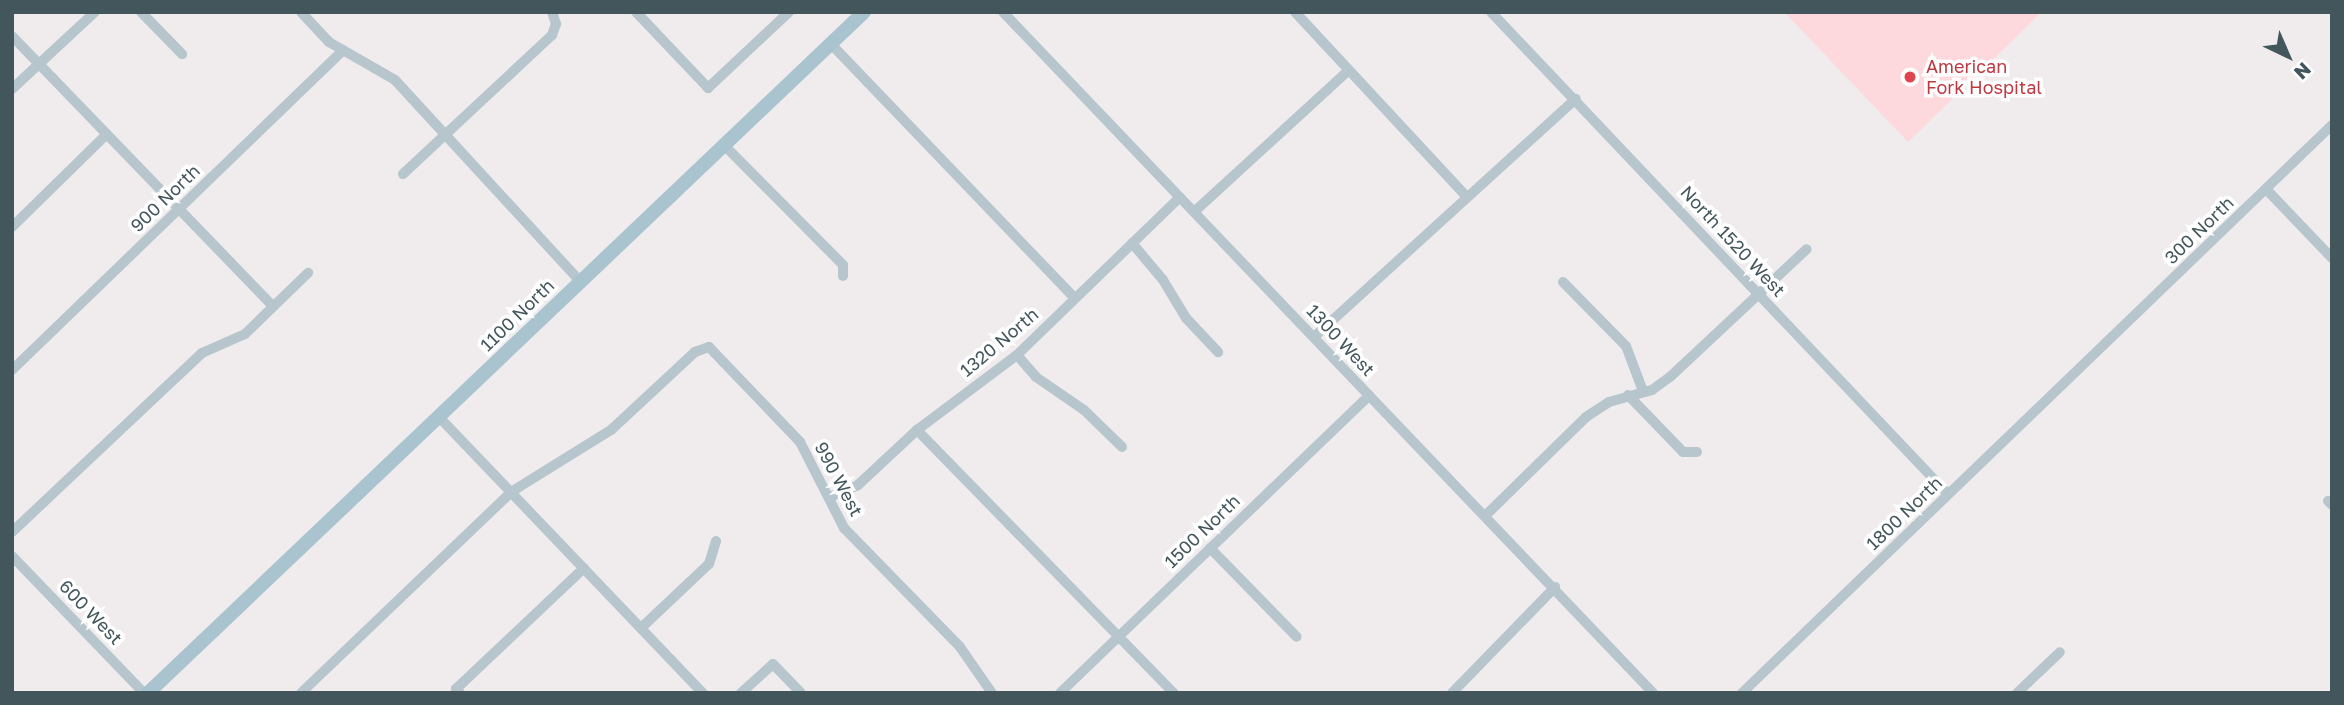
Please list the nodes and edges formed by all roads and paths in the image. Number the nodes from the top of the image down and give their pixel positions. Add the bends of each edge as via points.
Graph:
1 (95, 12) edge
2 (141, 12) edge
3 (301, 12) edge
4 (552, 12) edge
5 (636, 12) edge
6 (789, 12) edge
7 (864, 12) edge
8 (1003, 12) edge
9 (1295, 12) edge
10 (1491, 12) edge
11 (12, 36) edge
12 (831, 44) junction
13 (342, 51) junction
14 (182, 54) dead end
15 (38, 64) junction
16 (1347, 72) junction
17 (12, 89) edge
18 (1576, 99) junction
19 (2332, 125) edge
20 (445, 134) junction
21 (105, 136) junction
22 (724, 145) junction
23 (403, 174) dead end
24 (2266, 189) junction
25 (1465, 195) junction
26 (1179, 198) junction
27 (177, 211) junction
28 (1194, 212) junction
29 (12, 227) edge
30 (1132, 243) junction
31 (1808, 250) dead end
32 (2332, 258) edge
33 (308, 273) dead end
34 (843, 276) dead end
35 (580, 281) junction
36 (1563, 282) dead end
37 (1761, 296) junction
38 (1075, 298) junction
39 (273, 306) junction
40 (1314, 337) junction
41 (1218, 352) dead end
42 (1017, 355) junction
43 (2090, 359) joint
44 (12, 370) edge
45 (1643, 391) junction
46 (1628, 395) junction
47 (1369, 396) junction
48 (439, 417) junction
49 (917, 430) junction
50 (1122, 447) dead end
51 (1697, 452) dead end
52 (511, 492) junction
53 (1948, 494) junction
54 (830, 497) junction
55 (1485, 516) junction
56 (12, 532) edge
57 (716, 541) dead end
58 (1210, 548) junction
59 (12, 556) edge
60 (584, 568) junction
61 (1555, 587) junction
62 (641, 628) junction
63 (1121, 636) junction
64 (1297, 637) dead end
65 (2060, 652) dead end
66 (458, 691) edge
67 (146, 693) edge
68 (301, 693) edge
69 (703, 693) edge
70 (741, 693) edge
71 (800, 693) edge
72 (992, 693) edge
73 (1060, 693) edge
74 (1174, 693) edge
75 (1452, 693) edge
76 (1653, 693) edge
77 (1742, 693) edge
78 (2017, 693) edge

1 - 15 street
2 - 14 street
3 - 13 street
4 - 20 street via 556,24 552,35
5 - 6 street via 708,88
7 - 12 main road, 1100 North
8 - 26 street, 1300 West
9 - 16 street
10 - 18 street, North 1520 West
11 - 15 street
12 - 22 main road, 1100 North
12 - 38 street
13 - 20 street via 373,63 395,80
13 - 27 street, 900 North
15 - 17 street
15 - 21 street
16 - 25 street
16 - 28 street
18 - 25 street
18 - 37 street, North 1520 West
19 - 24 street, 300 North
20 - 23 street
20 - 35 street
21 - 27 street
21 - 29 street
22 - 34 street via 843,265
22 - 35 main road, 1100 North
24 - 32 street
24 - 43 street, 300 North
25 - 40 street
26 - 28 street, 1300 West
26 - 30 street, 1320 North
27 - 39 street
27 - 44 street, 900 North
28 - 40 street, 1300 West
30 - 38 street, 1320 North
30 - 41 street via 1163,280 1186,318
31 - 37 street
33 - 39 street
35 - 48 main road, 1100 North
36 - 45 street via 1626,346
37 - 45 street via 1670,377
37 - 53 street, North 1520 West
38 - 42 street, 1320 North
39 - 56 street via 244,334 202,353
40 - 47 street, 1300 West
42 - 49 street, 1320 North
42 - 50 street via 1036,377 1084,410
43 - 53 street, 1800 North
45 - 46 street
46 - 51 street via 1683,452
46 - 55 street via 1586,417
47 - 55 street, 1300 West
47 - 58 street, 1500 North
48 - 52 street
48 - 67 main road, 1100 North
49 - 54 street, 1320 North via 858,485
49 - 63 street
52 - 54 street, 990 West via 641,406 695,352 709,347 800,442
52 - 60 street
52 - 68 street
53 - 77 street, 1800 North
54 - 72 street, 990 West via 844,528 960,647
55 - 61 street, 1300 West
57 - 62 street via 709,564
58 - 63 street, 1500 North
58 - 64 street
59 - 67 street, 600 West
60 - 62 street
60 - 66 street
61 - 75 street
61 - 76 street, 1300 West
62 - 69 street
63 - 73 street, 1500 North
63 - 74 street
65 - 78 street
70 - 71 street via 773,664

